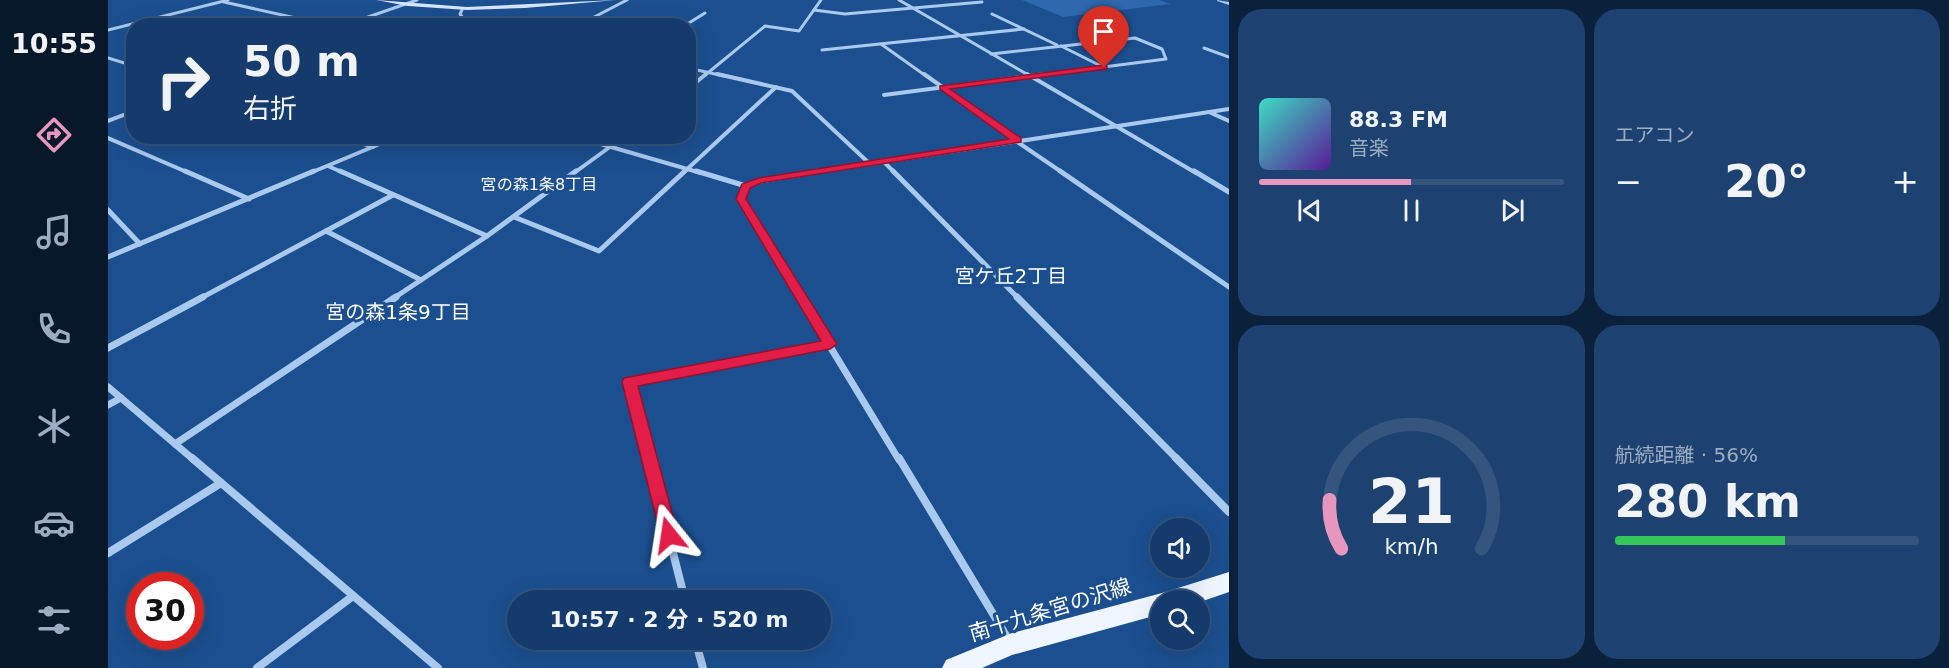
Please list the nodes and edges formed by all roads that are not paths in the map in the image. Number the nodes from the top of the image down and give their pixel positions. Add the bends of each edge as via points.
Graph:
1 (212, 0) edge
2 (228, 0) edge
3 (379, 0) edge
4 (417, 0) edge
5 (613, 0) edge
6 (627, 0) edge
7 (821, 0) edge
8 (899, 0) edge
9 (1218, 0) edge
10 (221, 2) edge
11 (982, 2) dead end
12 (1229, 3) edge
13 (402, 5) junction
14 (913, 8) junction
15 (462, 10) junction
16 (814, 10) junction
17 (705, 13) dead end
18 (993, 14) dead end
19 (156, 18) edge
20 (295, 18) edge
21 (365, 18) edge
22 (463, 18) edge
23 (592, 18) edge
24 (696, 19) edge
25 (126, 26) edge
26 (1024, 29) junction
27 (108, 30) edge
28 (961, 36) junction
29 (880, 44) junction
30 (1059, 46) junction
31 (1204, 48) dead end
32 (822, 50) dead end
33 (991, 54) junction
34 (1229, 57) edge
35 (108, 58) edge
36 (126, 64) edge
37 (1104, 68) junction
38 (696, 69) edge
39 (710, 72) junction
40 (1030, 76) junction
41 (696, 83) edge
42 (776, 87) junction
43 (943, 87) junction
44 (884, 95) dead end
45 (1229, 109) edge
46 (1209, 112) junction
47 (126, 114) edge
48 (108, 121) edge
49 (1229, 121) edge
50 (1116, 126) junction
51 (108, 138) edge
52 (1016, 140) junction
53 (364, 144) edge
54 (380, 144) edge
55 (601, 144) edge
56 (615, 144) edge
57 (373, 147) junction
58 (611, 147) junction
59 (882, 160) junction
60 (870, 164) junction
61 (328, 166) junction
62 (689, 169) junction
63 (746, 186) junction
64 (1229, 192) edge
65 (393, 195) junction
66 (249, 199) junction
67 (108, 210) edge
68 (514, 217) junction
69 (326, 231) junction
70 (487, 236) junction
71 (140, 244) junction
72 (108, 257) edge
73 (421, 280) junction
74 (1229, 287) edge
75 (830, 344) junction
76 (108, 348) edge
77 (108, 387) edge
78 (121, 398) junction
79 (108, 405) edge
80 (175, 444) junction
81 (221, 483) junction
82 (1229, 512) edge
83 (108, 553) edge
84 (1229, 582) edge
85 (682, 590) edge
86 (1203, 590) edge
87 (353, 596) junction
88 (1150, 606) edge
89 (1012, 644) junction
90 (698, 650) edge
91 (257, 668) edge
92 (438, 668) edge
93 (703, 668) edge
94 (954, 668) edge

1 - 10 street
2 - 10 street
3 - 13 main road
4 - 13 street
5 - 15 main road
6 - 23 street
7 - 16 street
8 - 14 street
9 - 12 street
10 - 19 street
10 - 20 street
11 - 14 street
13 - 15 main road
13 - 21 street
14 - 16 street via 845,14
14 - 28 street
15 - 22 street
16 - 39 street via 799,31 765,26
17 - 24 street
18 - 26 street
25 - 27 street
26 - 28 street
26 - 30 street
28 - 29 street
28 - 33 street
29 - 32 street
29 - 43 street
30 - 33 street
30 - 37 street
30 - 37 street via 1135,38 1162,50 1166,59
31 - 34 street
33 - 40 street
35 - 36 street
37 - 40 street
38 - 39 street
39 - 41 street
39 - 42 street
40 - 43 street
40 - 50 street
42 - 60 street via 797,94
42 - 62 street
43 - 44 street
43 - 52 street
45 - 46 street
46 - 49 street
46 - 50 street
47 - 48 street
50 - 52 street
50 - 64 street
51 - 66 street
52 - 59 street
52 - 74 street
53 - 57 street
54 - 57 street
55 - 58 street
56 - 58 street
57 - 61 street
58 - 62 street
58 - 68 street
59 - 60 street
59 - 82 street
60 - 63 street
61 - 65 street
61 - 66 street
62 - 63 street
62 - 68 street via 598,251
63 - 75 street via 741,199
65 - 69 street
65 - 70 street
66 - 71 street
67 - 71 street
68 - 70 street
69 - 73 street
69 - 76 street
70 - 73 street
71 - 72 street
73 - 80 street
75 - 85 street via 630,382
75 - 89 street
77 - 78 street
78 - 79 street
78 - 80 street
80 - 81 street
81 - 83 street
81 - 87 street
84 - 86 main road
87 - 91 street
87 - 92 street
88 - 89 main road, 南十九条宮の沢線
89 - 94 main road, 南十九条宮の沢線
90 - 93 street

